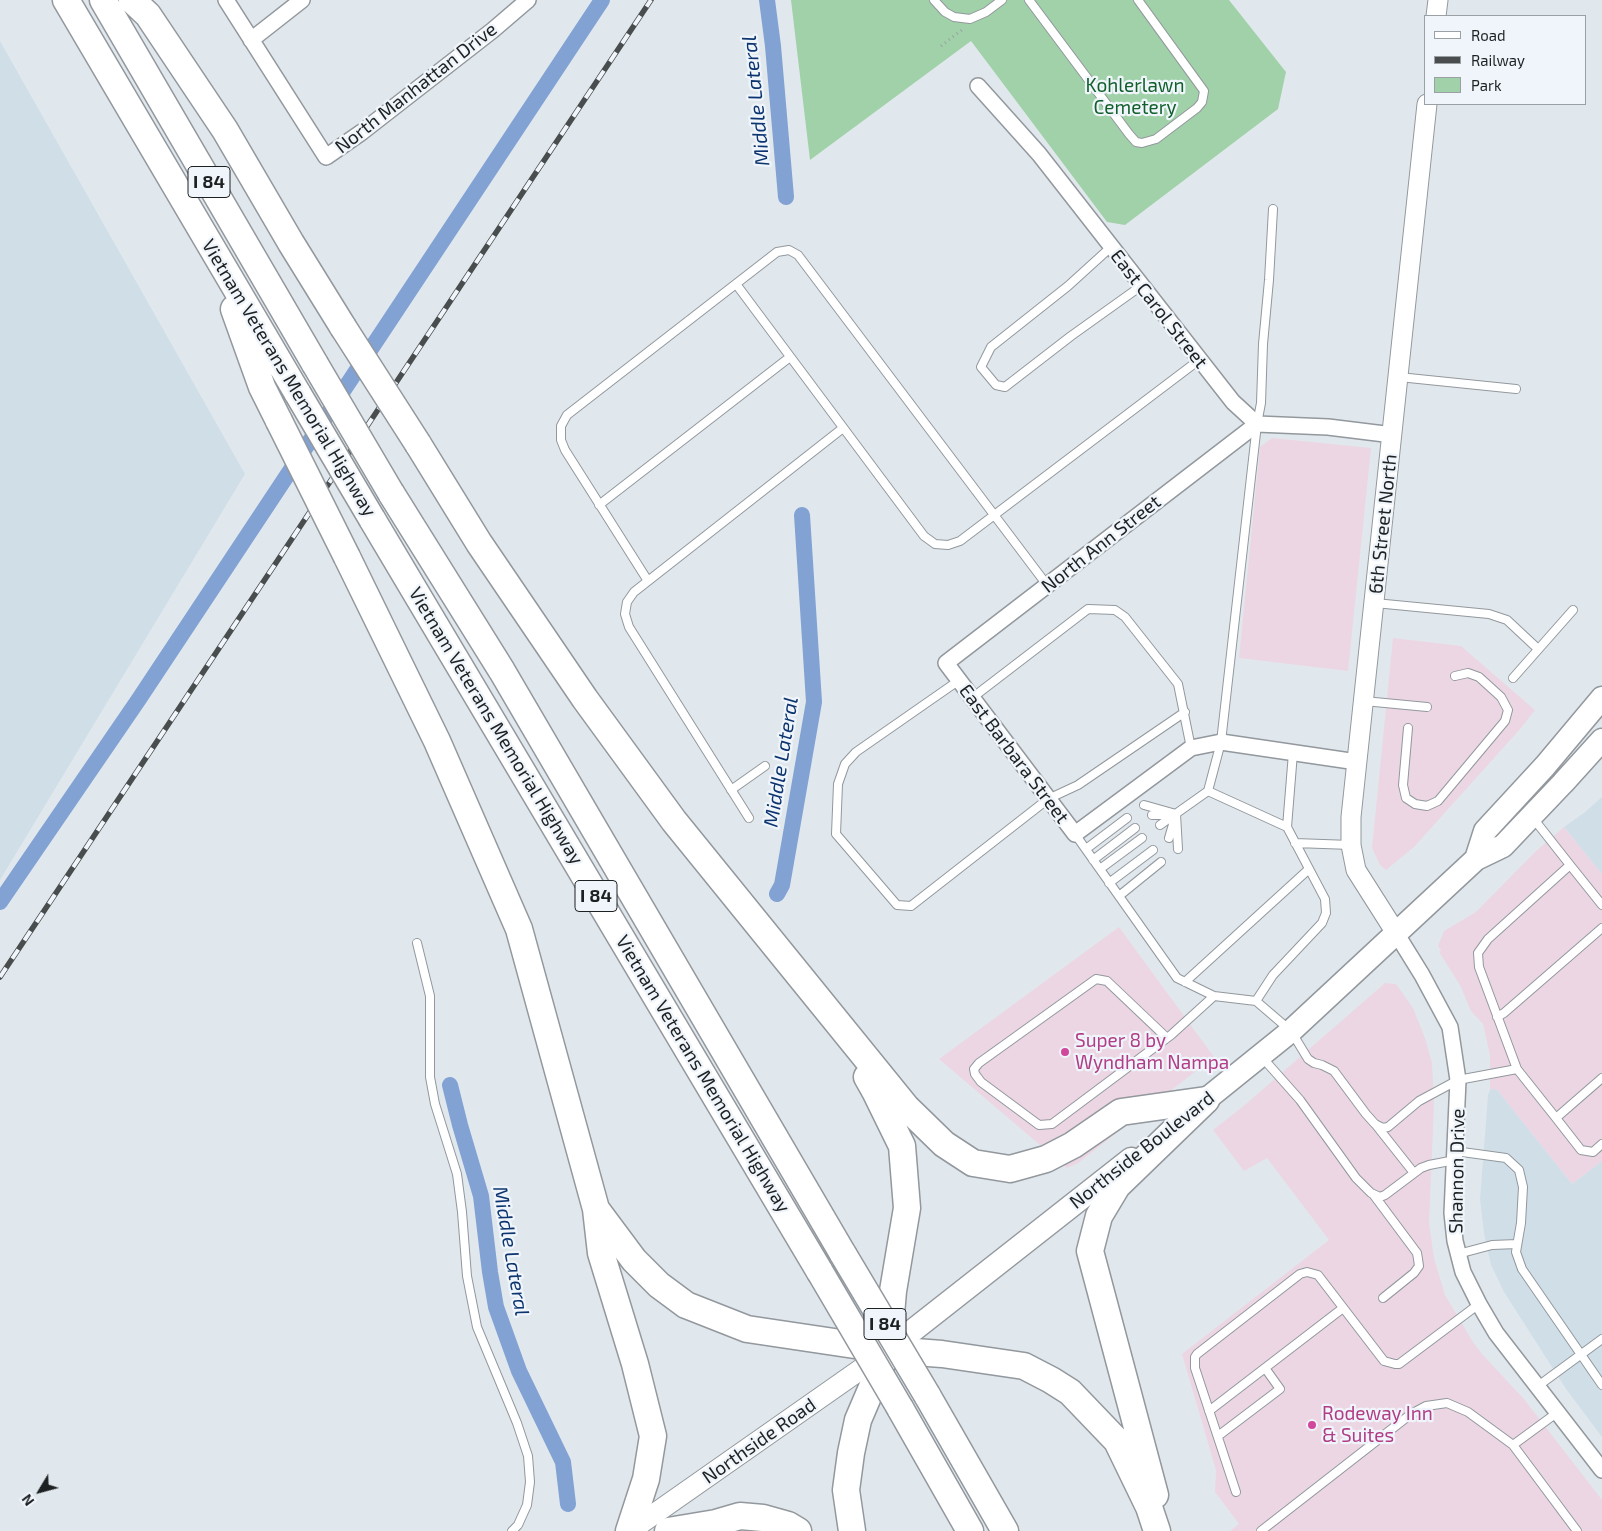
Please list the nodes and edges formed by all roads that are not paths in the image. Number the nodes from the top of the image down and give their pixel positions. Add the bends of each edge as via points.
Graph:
1 (66, 0) edge
2 (104, 0) edge
3 (132, 0) edge
4 (226, 0) edge
5 (302, 0) edge
6 (528, 0) edge
7 (934, 0) edge
8 (1002, 0) edge
9 (1029, 0) edge
10 (1138, 0) edge
11 (1438, 0) edge
12 (1436, 15) edge
13 (251, 40) junction
14 (978, 86) dead end
15 (1427, 105) edge
16 (1273, 209) dead end
17 (1111, 247) junction
18 (214, 252) junction
19 (736, 284) junction
20 (1141, 286) junction
21 (790, 357) junction
22 (1199, 360) junction
23 (1399, 377) junction
24 (1516, 389) dead end
25 (1257, 424) junction
26 (844, 428) junction
27 (1393, 435) junction
28 (599, 504) junction
29 (994, 515) junction
30 (648, 581) junction
31 (1047, 585) junction
32 (1374, 603) junction
33 (1572, 610) dead end
34 (1538, 649) junction
35 (946, 663) joint
36 (1455, 676) dead end
37 (1513, 678) dead end
38 (958, 681) junction
39 (972, 698) junction
40 (1602, 698) edge
41 (1364, 701) junction
42 (1427, 707) dead end
43 (1184, 712) junction
44 (1408, 728) dead end
45 (1602, 740) edge
46 (1221, 742) junction
47 (1191, 748) junction
48 (1293, 753) junction
49 (1357, 762) junction
50 (765, 766) dead end
51 (731, 790) junction
52 (1208, 792) junction
53 (1048, 799) junction
54 (1144, 805) dead end
55 (1176, 814) junction
56 (1152, 815) dead end
57 (1532, 817) junction
58 (749, 818) dead end
59 (1127, 818) dead end
60 (1160, 825) dead end
61 (1287, 827) junction
62 (1135, 828) dead end
63 (1075, 834) junction
64 (1142, 838) dead end
65 (1169, 838) dead end
66 (1295, 843) junction
67 (1351, 846) junction
68 (1086, 849) junction
69 (1178, 849) dead end
70 (1153, 850) dead end
71 (1476, 859) junction
72 (1093, 860) junction
73 (1162, 862) dead end
74 (1570, 865) junction
75 (1309, 869) junction
76 (1100, 870) junction
77 (1109, 882) junction
78 (1119, 896) junction
79 (1602, 905) edge
80 (1602, 928) edge
81 (1396, 933) junction
82 (417, 943) dead end
83 (1185, 982) junction
84 (1214, 996) junction
85 (820, 999) junction
86 (1256, 1001) junction
87 (1497, 1017) junction
88 (1291, 1032) junction
89 (1167, 1038) junction
90 (1261, 1056) junction
91 (1517, 1069) junction
92 (1602, 1078) edge
93 (1458, 1080) junction
94 (1206, 1100) junction
95 (1556, 1118) junction
96 (1375, 1124) junction
97 (1602, 1144) edge
98 (1455, 1156) junction
99 (1414, 1173) junction
100 (1371, 1193) junction
101 (596, 1209) junction
102 (1517, 1244) junction
103 (1458, 1254) junction
104 (1383, 1298) dead end
105 (1479, 1304) junction
106 (1343, 1308) junction
107 (1602, 1339) edge
108 (888, 1350) junction
109 (1582, 1356) junction
110 (1264, 1368) junction
111 (1602, 1385) edge
112 (1538, 1386) junction
113 (1209, 1411) junction
114 (1558, 1412) junction
115 (1218, 1436) junction
116 (1512, 1445) junction
117 (1601, 1466) edge
118 (1236, 1492) dead end
119 (512, 1531) edge
120 (629, 1531) edge
121 (668, 1531) edge
122 (798, 1531) edge
123 (852, 1531) edge
124 (970, 1531) edge
125 (1005, 1531) edge
126 (1157, 1531) edge
127 (1162, 1531) edge
128 (1262, 1531) edge
129 (1577, 1531) edge

1 - 18 highway, Vietnam Veterans Memorial Highway / I 84
2 - 125 highway, Vietnam Veterans Memorial Highway / I 84, bridge via 315,364 502,671
3 - 85 highway, bridge via 148,15 225,130 290,243 479,543 585,699 674,821
4 - 13 street
5 - 13 street
6 - 13 street, North Manhattan Drive via 326,157
7 - 8 lane via 954,17 970,19
9 - 10 lane via 1129,134 1136,142 1142,143 1156,139 1197,108 1204,90
11 - 12 street
14 - 17 street, East Carol Street via 1039,154
15 - 23 street, 6th Street North
16 - 25 lane
17 - 20 street, East Carol Street
17 - 20 lane via 991,347 981,367 996,385 1005,387
18 - 101 highway, bridge via 262,387 437,741 519,929
18 - 124 highway, Vietnam Veterans Memorial Highway / I 84, bridge via 820,1272
19 - 21 lane
19 - 28 lane via 568,415 561,426 564,450
19 - 29 lane via 777,252 789,250 798,255
20 - 22 street, East Carol Street
21 - 26 lane
21 - 28 lane
22 - 25 street, East Carol Street via 1233,402
22 - 29 lane
23 - 24 lane
23 - 27 street, 6th Street North
25 - 27 street via 1328,427
25 - 31 street, North Ann Street
25 - 46 lane
26 - 29 lane via 924,536 935,544 948,545 960,541
26 - 30 lane
27 - 32 street, 6th Street North
28 - 30 lane
29 - 31 lane
30 - 51 lane via 627,602 625,614 629,627
31 - 35 street, North Ann Street
32 - 34 lane via 1489,614 1507,620
32 - 41 street, 6th Street North
33 - 34 lane
34 - 37 lane
35 - 38 street, East Barbara Street
36 - 44 lane via 1468,673 1479,677 1501,697 1508,710 1505,722 1438,801 1427,806 1406,798 1403,785
38 - 39 street, East Barbara Street
38 - 53 lane via 856,752 845,764 838,784 836,834 897,905 911,906
39 - 43 lane via 1088,609 1102,609 1115,610 1125,616 1178,684
39 - 53 street, East Barbara Street
40 - 71 main road, Northside Boulevard via 1485,831
41 - 42 lane
41 - 49 street, 6th Street North
43 - 47 lane
43 - 53 lane via 1078,785
45 - 57 main road, Northside Boulevard
46 - 47 street, East Barbara Street
46 - 48 street, East Barbara Street
46 - 52 lane
47 - 63 street, East Barbara Street
48 - 49 street, East Barbara Street
48 - 61 lane
49 - 67 street, 6th Street North
50 - 51 lane
51 - 58 lane
52 - 55 lane
52 - 61 lane
53 - 63 street, East Barbara Street
54 - 55 lane
55 - 56 lane
55 - 60 lane
55 - 65 lane
55 - 69 lane
57 - 71 main road, Northside Boulevard via 1503,846
57 - 74 lane
59 - 68 lane
61 - 66 lane
62 - 72 lane
63 - 68 lane
64 - 76 lane
66 - 67 lane
66 - 75 lane
67 - 81 street, 6th Street North via 1356,870
68 - 72 lane
70 - 77 lane
71 - 81 main road, Northside Boulevard
72 - 76 lane
73 - 78 lane
74 - 79 lane
74 - 87 lane via 1488,939 1478,953 1479,966
75 - 83 lane
75 - 86 lane via 1325,899 1326,913 1322,924 1273,975
76 - 77 lane
77 - 78 lane
78 - 83 lane via 1177,978
80 - 87 lane
81 - 88 main road, Northside Boulevard
81 - 93 street, Shannon Drive via 1450,1026
82 - 119 lane via 430,996 430,1077 457,1174 467,1276 477,1328 528,1456 528,1505
83 - 84 lane
84 - 86 lane
84 - 89 lane
85 - 94 highway via 906,1107 944,1144 973,1163 1010,1169 1046,1159 1121,1112
85 - 108 highway via 876,1093 902,1146 907,1208 893,1291
86 - 88 lane
87 - 91 lane
88 - 90 main road, Northside Boulevard
88 - 96 lane via 1308,1059 1334,1071
89 - 89 lane via 1052,1124 1039,1125 981,1082 974,1069 1096,978 1107,980
90 - 94 main road, Northside Boulevard
90 - 100 lane via 1300,1100 1356,1178
91 - 93 lane
91 - 95 lane
92 - 95 lane
93 - 96 lane via 1418,1101 1388,1126 1383,1128
93 - 98 street, Shannon Drive
94 - 108 main road, Northside Boulevard
94 - 127 highway via 1118,1186 1098,1216 1090,1251 1154,1486
95 - 97 lane via 1581,1150 1593,1152
96 - 99 lane
98 - 99 lane
98 - 102 lane via 1506,1158 1519,1170 1523,1187
98 - 103 street, Shannon Drive via 1452,1213
99 - 100 lane via 1386,1195
100 - 104 lane via 1416,1254 1419,1266
101 - 108 highway via 634,1260 659,1286 686,1304 747,1329
101 - 120 highway via 601,1253 653,1436 646,1478
102 - 103 lane via 1492,1245
102 - 109 lane via 1516,1252 1522,1269
103 - 105 street, Shannon Drive
105 - 106 lane via 1399,1364 1384,1360
105 - 112 street, Shannon Drive via 1496,1333
106 - 110 lane
106 - 113 lane via 1318,1275 1300,1274 1195,1357
107 - 109 lane
108 - 120 main road, Northside Road
108 - 123 highway via 858,1420 851,1454 846,1490
108 - 126 highway via 1024,1366 1070,1392 1117,1441
109 - 111 lane
109 - 112 lane
110 - 113 lane
110 - 115 lane via 1280,1389
112 - 114 street, Shannon Drive
113 - 115 lane
114 - 116 lane
114 - 117 street, Shannon Drive
115 - 118 lane
116 - 128 lane via 1468,1412 1447,1403 1426,1406 1411,1414
116 - 129 lane
121 - 122 highway via 740,1516 762,1518

